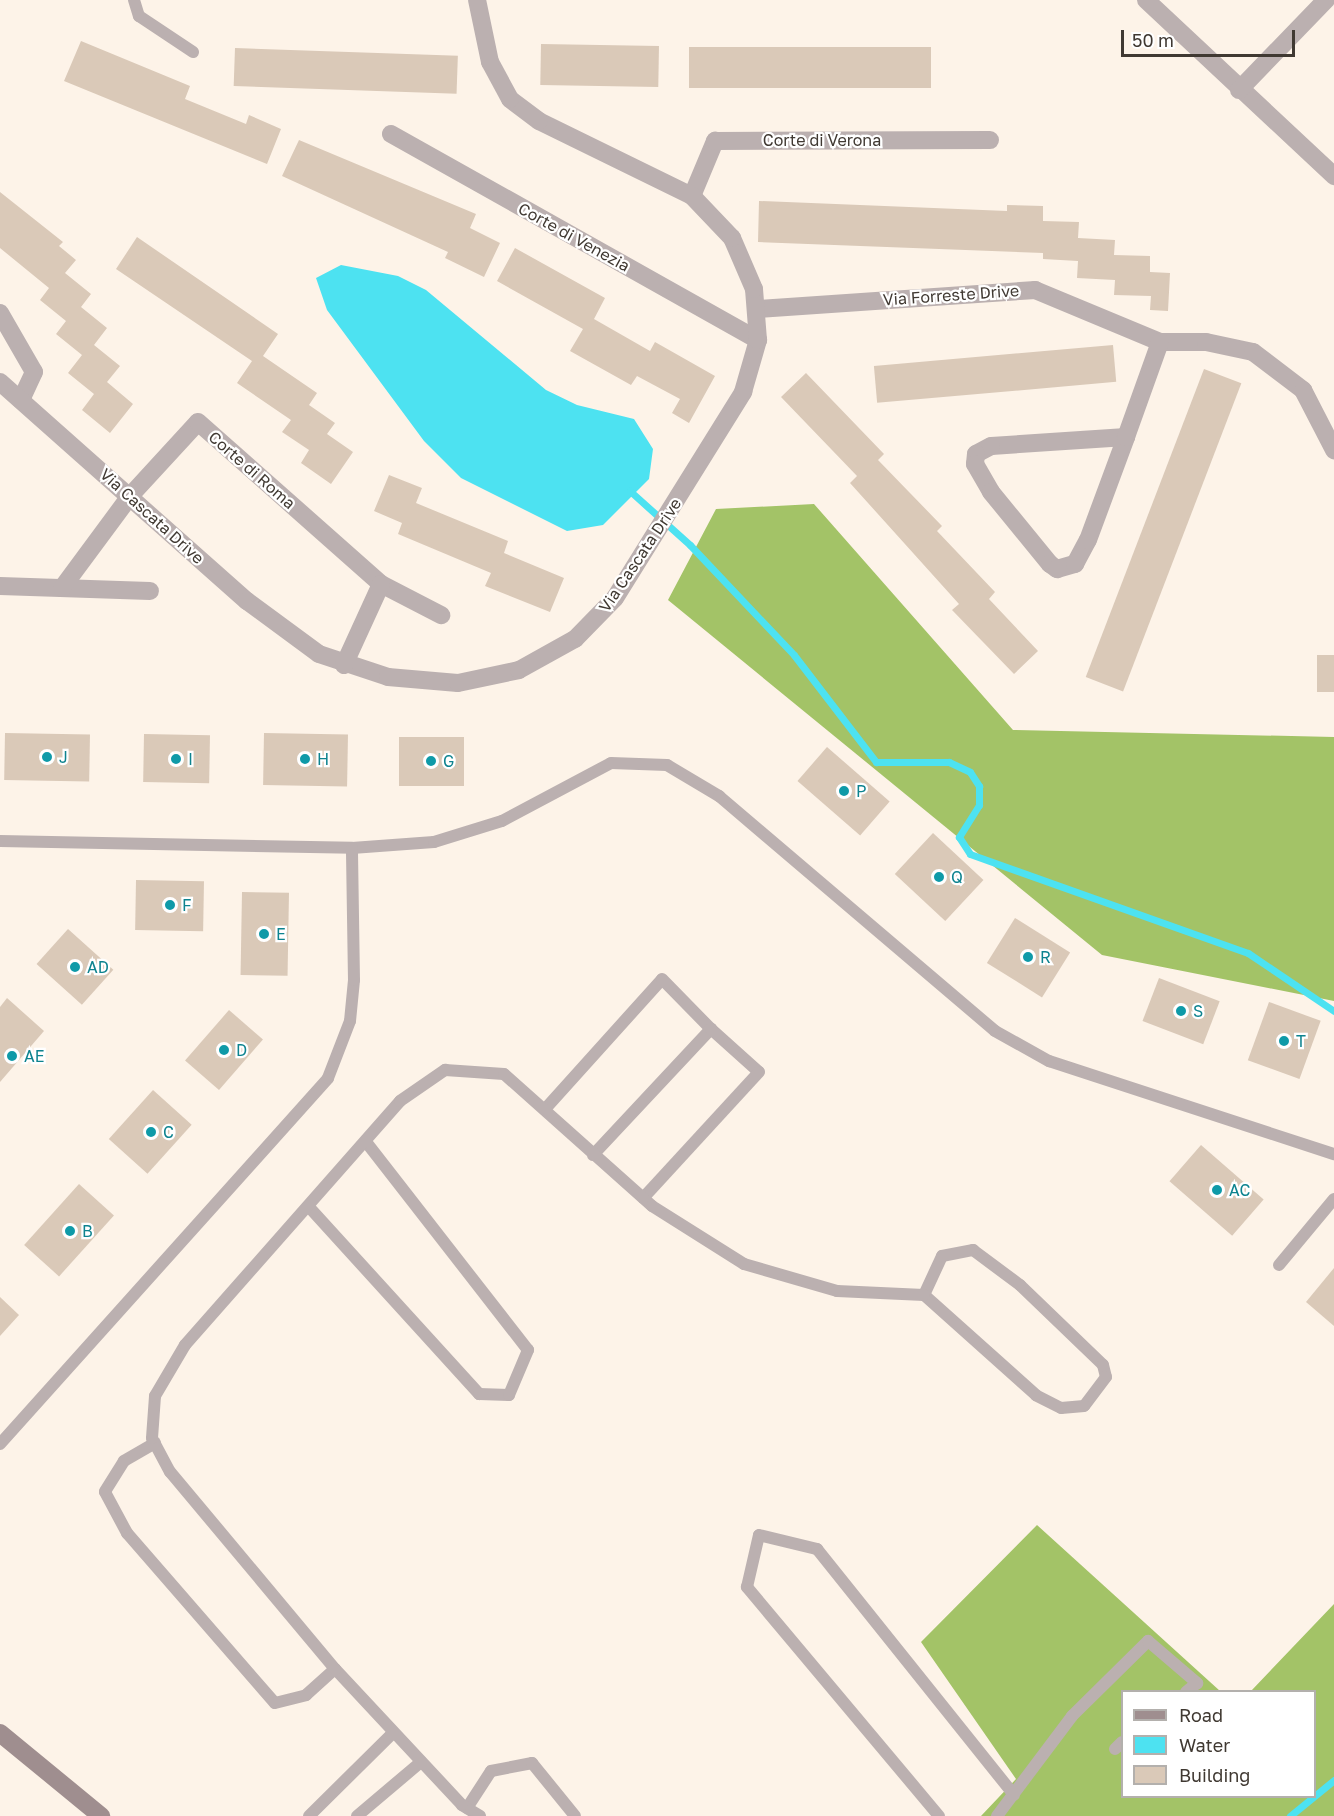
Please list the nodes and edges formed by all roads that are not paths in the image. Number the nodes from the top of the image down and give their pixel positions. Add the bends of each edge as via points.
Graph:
1 (134, 0) edge
2 (477, 0) edge
3 (1146, 0) edge
4 (1326, 0) edge
5 (193, 52) dead end
6 (1239, 90) junction
7 (391, 134) dead end
8 (990, 140) dead end
9 (1334, 176) edge
10 (692, 196) junction
11 (757, 309) junction
12 (0, 313) edge
13 (758, 340) junction
14 (1160, 342) junction
15 (0, 382) edge
16 (21, 400) junction
17 (1126, 437) junction
18 (1334, 450) edge
19 (130, 496) junction
20 (381, 584) junction
21 (0, 586) edge
22 (62, 588) junction
23 (150, 591) dead end
24 (441, 615) dead end
25 (344, 665) junction
26 (0, 841) edge
27 (352, 848) junction
28 (711, 1029) junction
29 (546, 1108) junction
30 (367, 1143) junction
31 (1334, 1154) edge
32 (593, 1155) junction
33 (643, 1198) junction
34 (1334, 1199) edge
35 (309, 1207) junction
36 (1279, 1266) dead end
37 (924, 1295) junction
38 (155, 1443) junction
39 (0, 1444) edge
40 (335, 1669) junction
41 (1188, 1690) edge
42 (0, 1733) edge
43 (393, 1733) junction
44 (421, 1762) junction
45 (1014, 1795) junction
46 (467, 1808) junction
47 (101, 1816) edge
48 (309, 1816) edge
49 (357, 1816) edge
50 (480, 1816) edge
51 (575, 1816) edge
52 (939, 1816) edge
53 (997, 1816) edge

1 - 5 lane via 140,16
2 - 10 street, Via Cascata Drive via 490,62 510,99 539,122
3 - 6 street
4 - 6 street
6 - 9 street
7 - 13 street, Corte di Venezia
8 - 10 street, Corte di Verona via 716,141
10 - 11 street, Via Cascata Drive via 741,252
11 - 13 street, Via Cascata Drive
11 - 14 street, Via Forreste Drive via 1035,290
12 - 16 street via 34,372
13 - 25 street, Via Cascata Drive via 743,392 673,507 604,611 575,639 537,662 491,678 440,683 409,681
14 - 17 street
14 - 18 street, Via Forreste Drive via 1233,345 1275,364 1318,411
15 - 16 street, Via Cascata Drive
16 - 19 street, Via Cascata Drive
17 - 17 street via 1082,556 1068,568 1057,569 1041,554 975,464 976,454 991,446
19 - 20 street, Corte di Roma via 198,422
19 - 22 street
19 - 25 street, Via Cascata Drive via 275,625
20 - 24 street, Corte di Roma
20 - 25 street
21 - 22 street
22 - 23 street
26 - 27 lane
27 - 31 lane via 434,842 502,820 611,763 667,765 719,796 995,1031 1049,1061
27 - 39 lane via 354,980 350,1021 328,1078
28 - 29 lane via 662,979
28 - 32 lane
28 - 33 lane via 759,1072
29 - 30 lane via 504,1074 445,1070 400,1101
29 - 32 lane
30 - 35 lane
30 - 35 lane via 528,1350 510,1395 479,1394
32 - 33 lane
33 - 37 lane via 744,1264 837,1291
34 - 36 lane
35 - 38 lane via 184,1345 155,1396
37 - 37 lane via 1036,1395 1061,1408 1084,1406 1106,1377 1103,1365 1054,1316 973,1250 942,1256
38 - 40 lane via 170,1472
38 - 40 lane via 124,1461 105,1492 127,1533 275,1703 306,1695
40 - 43 lane
41 - 45 lane via 1197,1683 1148,1641 1072,1716
42 - 47 main road
43 - 44 lane
43 - 48 lane
44 - 46 lane
44 - 49 lane
45 - 52 lane via 817,1549 759,1535 747,1587
45 - 53 lane
46 - 50 lane
46 - 51 lane via 491,1771 532,1763

